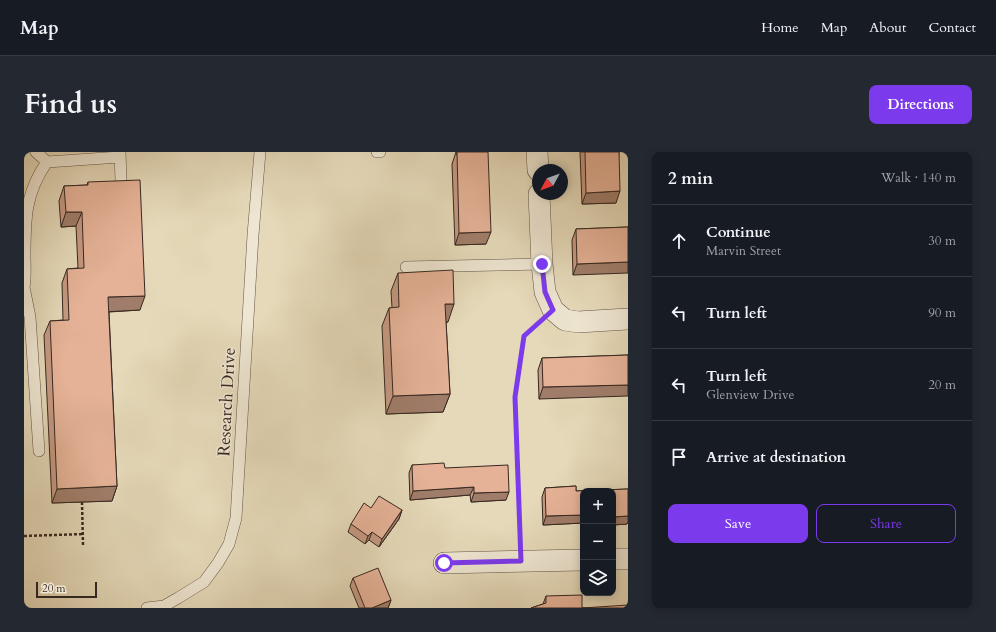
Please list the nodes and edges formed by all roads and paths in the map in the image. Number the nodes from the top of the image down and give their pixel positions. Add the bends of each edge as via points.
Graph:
1 (36, 152) edge
2 (260, 152) edge
3 (537, 152) edge
4 (120, 155) edge
5 (47, 162) junction
6 (538, 164) edge
7 (121, 181) edge
8 (539, 200) edge
9 (24, 219) edge
10 (542, 264) junction
11 (406, 267) dead end
12 (24, 287) edge
13 (549, 301) junction
14 (628, 319) edge
15 (39, 451) dead end
16 (82, 502) edge
17 (84, 534) junction
18 (24, 536) edge
19 (83, 545) dead end
20 (616, 559) edge
21 (628, 559) edge
22 (580, 560) edge
23 (521, 561) junction
24 (444, 563) dead end
25 (147, 608) edge

1 - 5 lane
2 - 25 lane, Research Drive via 236,518 229,544 204,582 164,606
3 - 6 street
4 - 5 lane
4 - 7 lane
5 - 9 lane via 38,174 30,193
8 - 10 street
9 - 12 lane
10 - 11 lane
10 - 13 street
12 - 15 lane via 30,317
13 - 14 street via 565,320 578,322
13 - 23 path via 524,336 515,397
16 - 17 path
17 - 18 path
17 - 19 path
20 - 21 street
22 - 23 street
23 - 24 street

